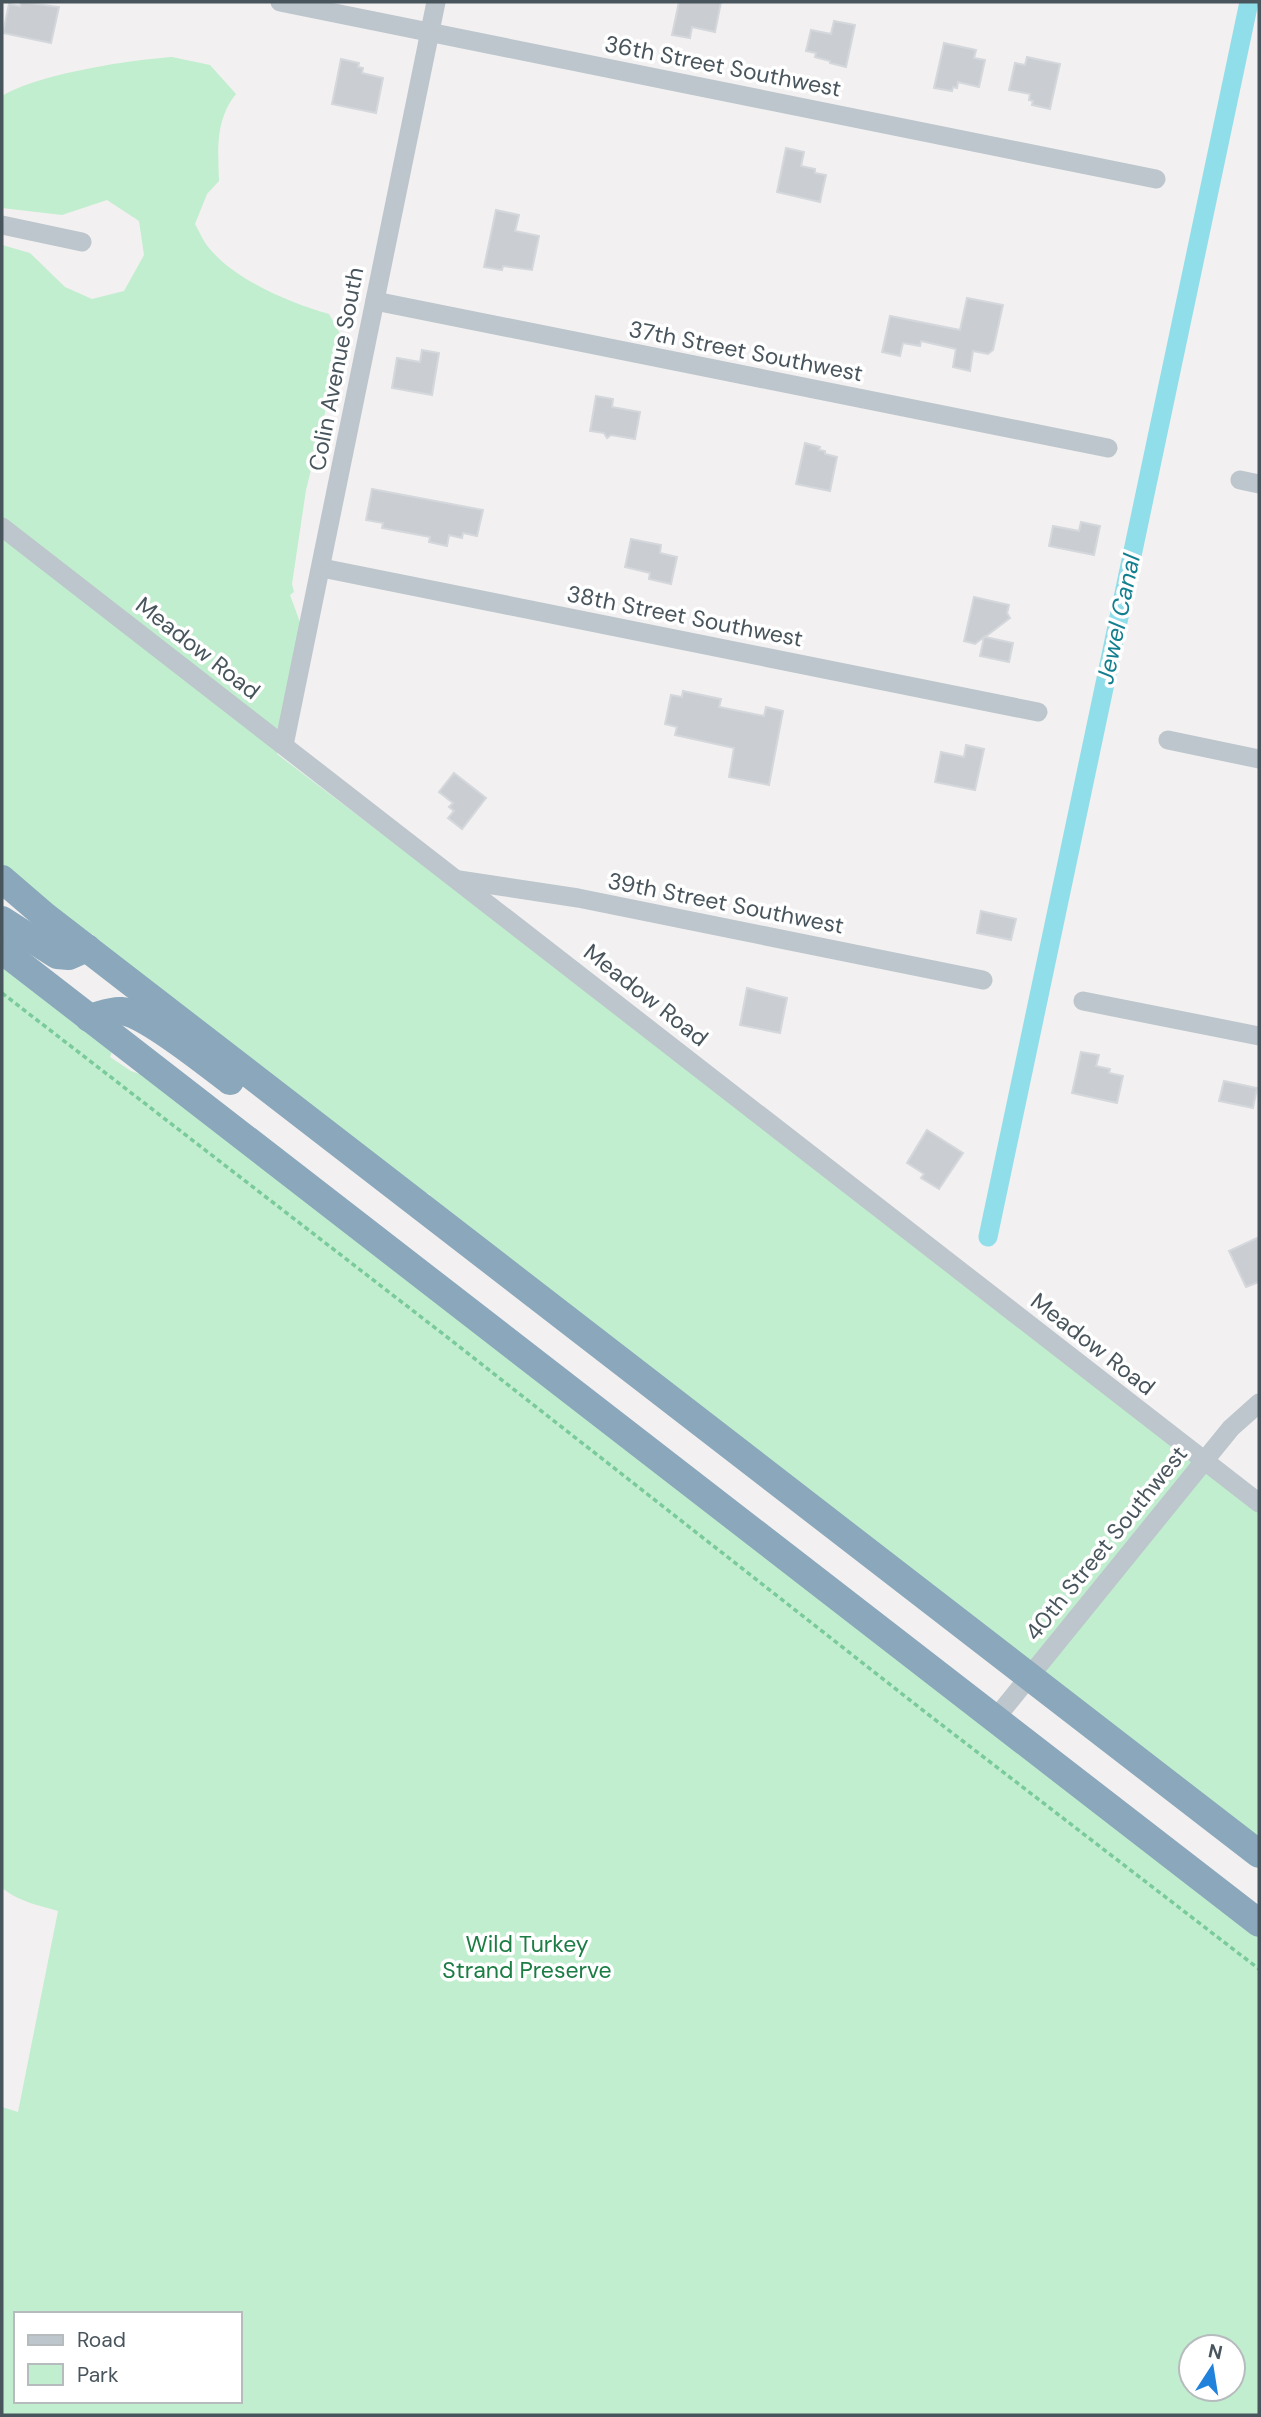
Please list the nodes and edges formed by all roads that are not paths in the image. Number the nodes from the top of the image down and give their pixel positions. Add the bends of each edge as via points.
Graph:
1 (280, 2) edge
2 (436, 2) edge
3 (430, 32) junction
4 (1156, 179) dead end
5 (2, 225) edge
6 (82, 242) dead end
7 (375, 301) junction
8 (1108, 448) dead end
9 (2, 527) edge
10 (322, 568) junction
11 (1038, 712) dead end
12 (1168, 740) dead end
13 (284, 745) junction
14 (1259, 759) edge
15 (2, 879) edge
16 (458, 880) junction
17 (2, 920) edge
18 (87, 948) junction
19 (2, 950) edge
20 (983, 980) dead end
21 (1083, 1001) dead end
22 (89, 1018) junction
23 (1259, 1036) edge
24 (418, 1202) junction
25 (1259, 1403) edge
26 (1204, 1461) junction
27 (1259, 1503) edge
28 (1030, 1676) junction
29 (995, 1719) junction
30 (1259, 1854) edge
31 (1259, 1923) edge

1 - 3 street, 36th Street Southwest
2 - 3 street, Colin Avenue South
3 - 4 street, 36th Street Southwest
3 - 7 street, Colin Avenue South
5 - 6 street
7 - 8 street, 37th Street Southwest
7 - 10 street, Colin Avenue South
9 - 13 street, Meadow Road
10 - 11 street, 38th Street Southwest
10 - 13 street, Colin Avenue South
12 - 14 street
13 - 16 street, Meadow Road
15 - 18 highway
16 - 20 street, 39th Street Southwest via 578,898
16 - 26 street, Meadow Road
17 - 18 highway via 57,955 69,956
18 - 24 highway
19 - 22 highway
21 - 23 street
22 - 24 highway via 121,1011 151,1025 370,1190
22 - 29 highway
24 - 28 highway
25 - 26 street, 40th Street Southwest
26 - 27 street, Meadow Road
26 - 28 street, 40th Street Southwest
28 - 29 street, 40th Street Southwest
28 - 30 highway
29 - 31 highway

